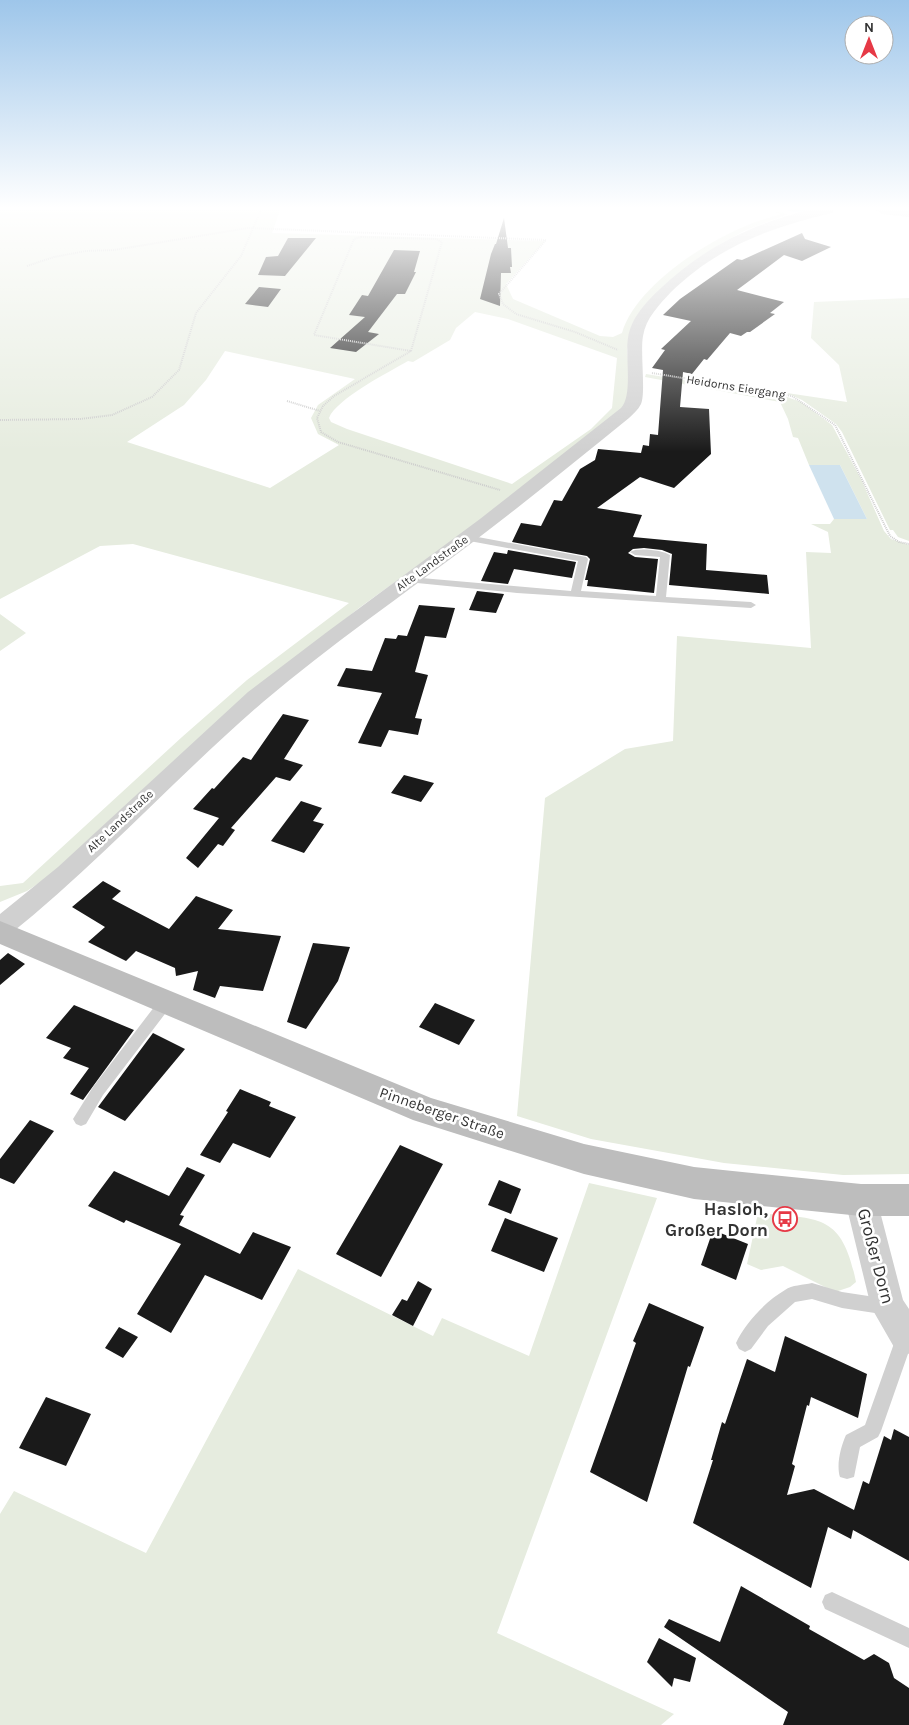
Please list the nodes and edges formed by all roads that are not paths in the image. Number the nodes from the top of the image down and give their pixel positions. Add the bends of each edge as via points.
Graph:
1 (666, 290) edge
2 (467, 538) junction
3 (635, 552) dead end
4 (410, 580) junction
5 (575, 594) junction
6 (661, 599) junction
7 (751, 605) dead end
8 (0, 928) edge
9 (0, 932) edge
10 (166, 1002) junction
11 (81, 1119) dead end
12 (861, 1200) junction
13 (909, 1200) edge
14 (888, 1307) junction
15 (908, 1336) edge
16 (745, 1343) dead end
17 (847, 1470) dead end
18 (832, 1602) dead end
19 (909, 1638) edge

1 - 2 street, Alte Landstraße via 637,326 635,399 631,407
2 - 4 street, Alte Landstraße
2 - 5 lane via 583,559
3 - 6 lane via 666,555
4 - 5 lane
4 - 8 street, Alte Landstraße via 236,715 42,895
5 - 6 lane
6 - 7 lane
9 - 10 main road, Pinneberger Straße
10 - 11 lane via 98,1091
10 - 12 main road, Pinneberger Straße via 425,1110 584,1159 694,1183
12 - 13 main road, Pinneberger Straße
12 - 14 street, Großer Dorn
14 - 15 street, Großer Dorn
14 - 16 lane via 842,1300 812,1291 791,1295 762,1320
15 - 17 lane via 872,1431 852,1441
18 - 19 lane

